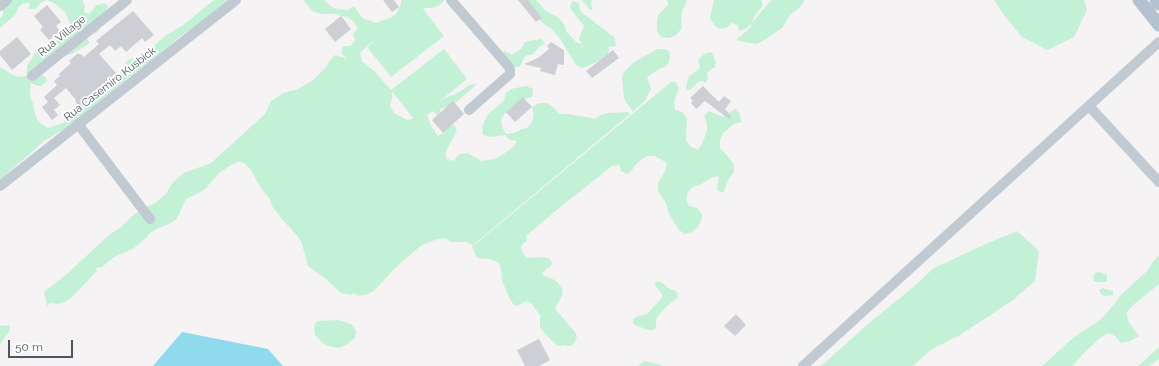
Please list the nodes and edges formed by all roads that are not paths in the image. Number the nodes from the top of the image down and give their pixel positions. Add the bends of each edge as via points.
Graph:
1 (7, 0) edge
2 (127, 0) edge
3 (236, 0) edge
4 (451, 0) edge
5 (1139, 0) edge
6 (1156, 0) edge
7 (1159, 4) edge
8 (0, 6) edge
9 (1159, 25) edge
10 (1159, 42) edge
11 (32, 76) dead end
12 (1089, 106) junction
13 (469, 110) dead end
14 (78, 124) junction
15 (1159, 182) edge
16 (0, 186) edge
17 (150, 219) dead end
18 (803, 366) edge

1 - 8 street
2 - 11 street, Rua Village
3 - 14 street, Rua Casemiro Kusbick
4 - 13 street via 510,70 510,74
5 - 9 main road
6 - 7 main road
10 - 12 street
12 - 15 street
12 - 18 street
14 - 16 street, Rua Casemiro Kusbick
14 - 17 street

